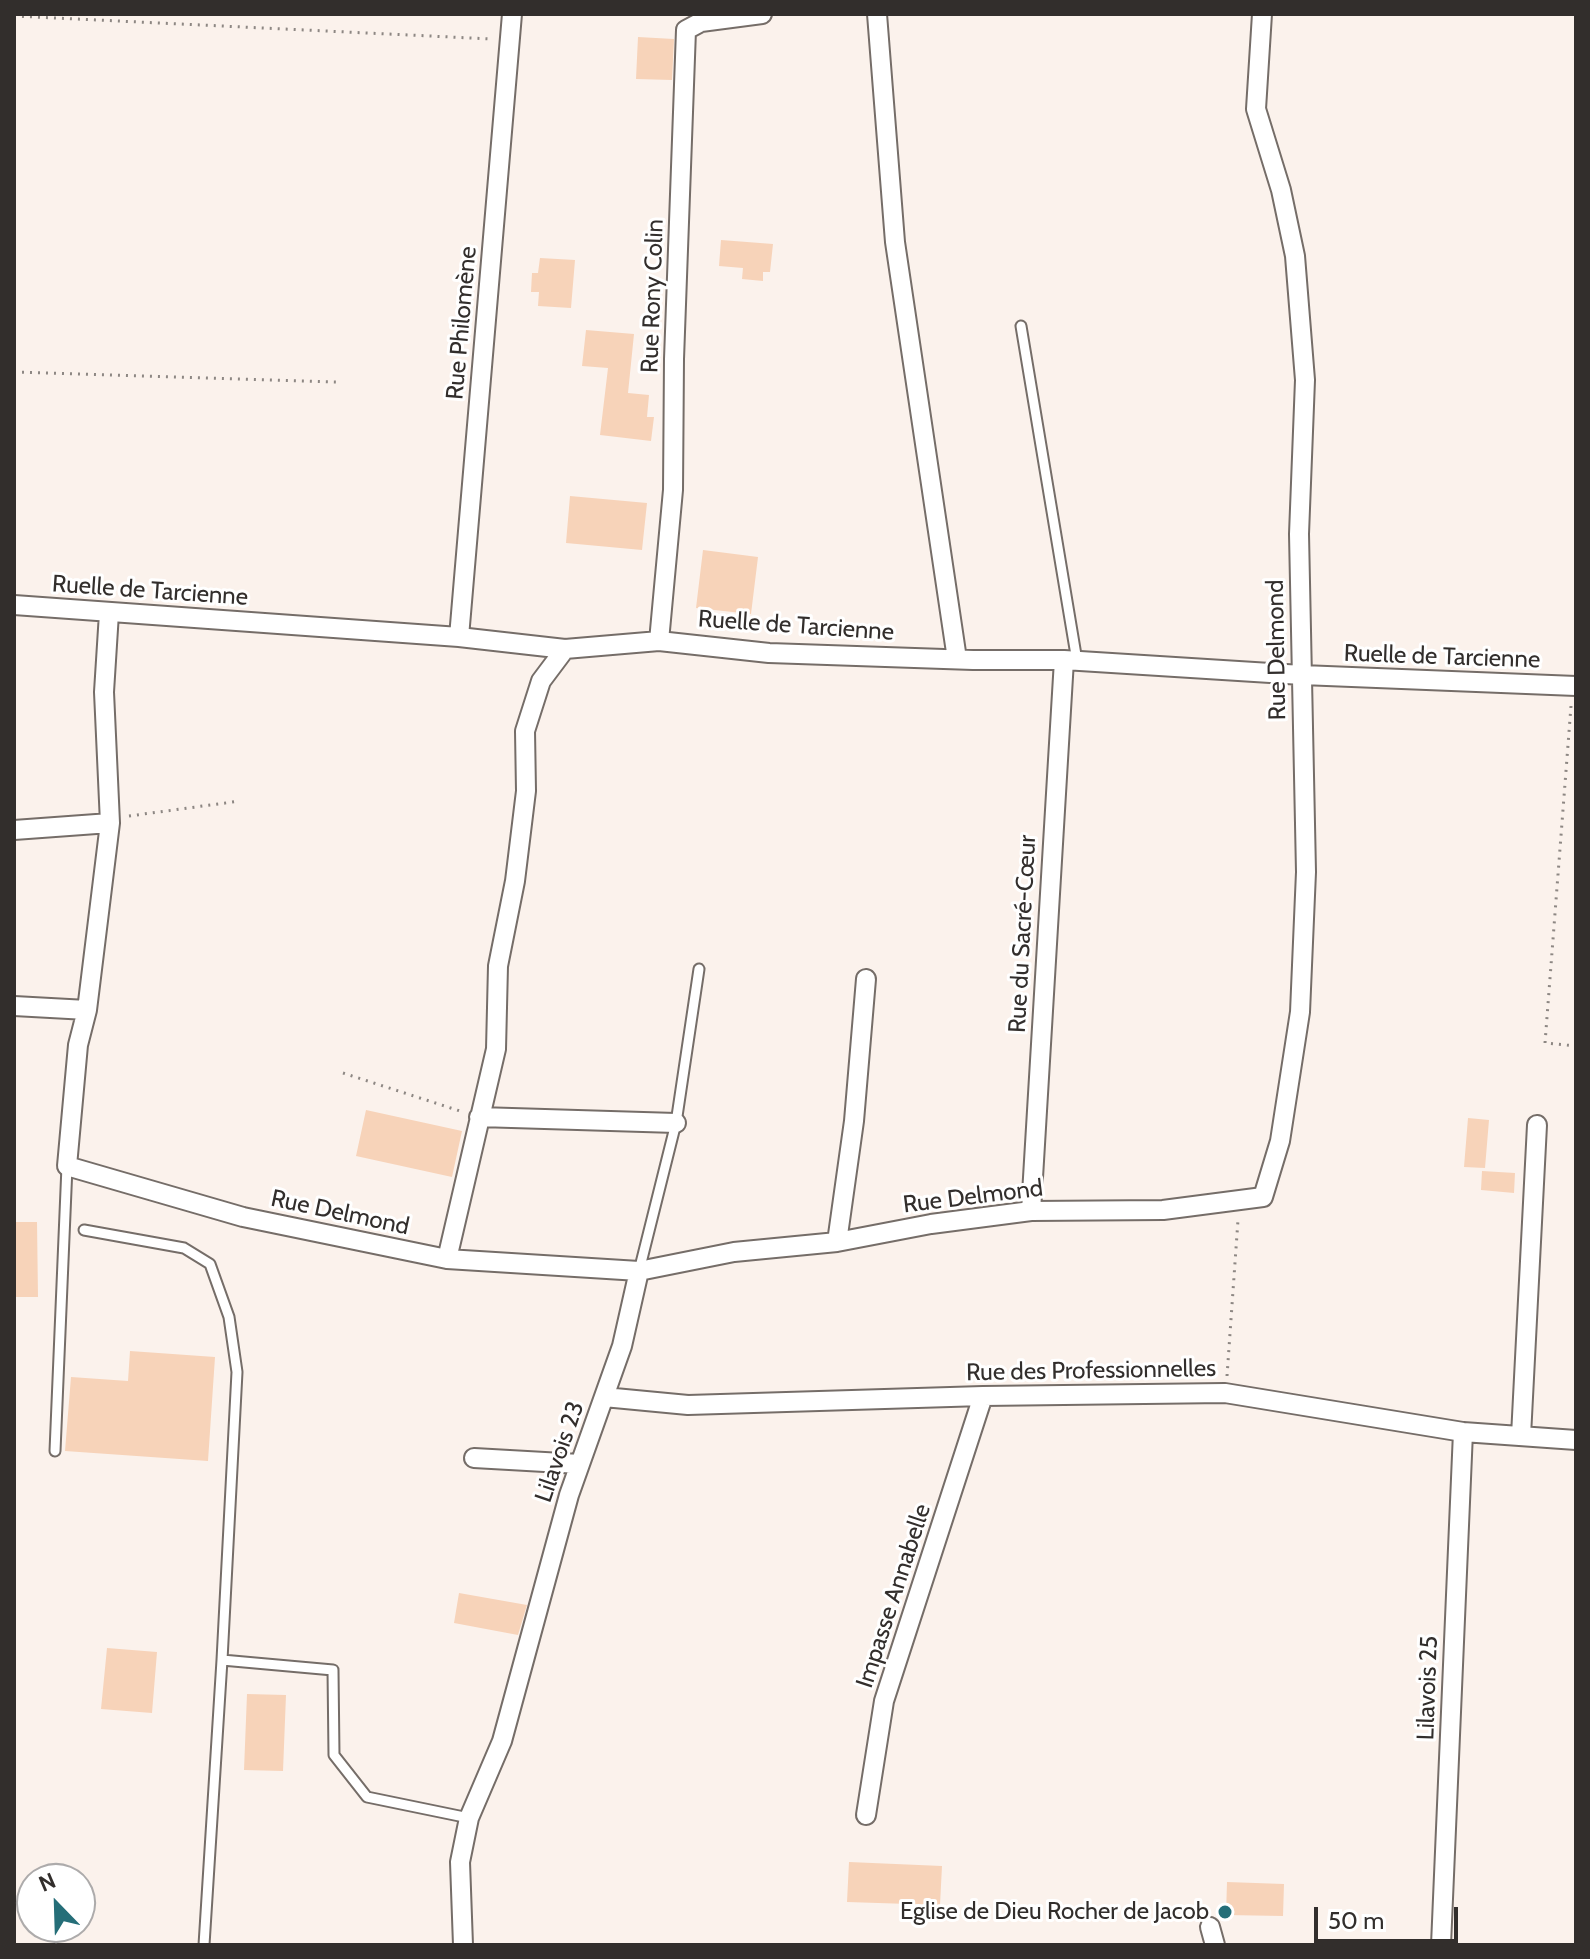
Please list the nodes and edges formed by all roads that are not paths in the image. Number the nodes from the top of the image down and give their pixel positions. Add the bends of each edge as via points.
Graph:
1 (512, 14) edge
2 (762, 14) edge
3 (877, 14) edge
4 (1262, 14) edge
5 (1021, 326) dead end
6 (14, 605) edge
7 (109, 613) junction
8 (459, 637) junction
9 (659, 641) junction
10 (565, 649) junction
11 (957, 659) junction
12 (1070, 660) junction
13 (1302, 675) junction
14 (1574, 686) edge
15 (110, 821) junction
16 (14, 830) edge
17 (699, 969) dead end
18 (866, 979) dead end
19 (14, 1006) edge
20 (87, 1010) junction
21 (479, 1117) junction
22 (676, 1123) junction
23 (1537, 1125) dead end
24 (67, 1166) junction
25 (1031, 1211) junction
26 (84, 1230) dead end
27 (837, 1242) junction
28 (447, 1259) junction
29 (639, 1271) junction
30 (983, 1396) junction
31 (604, 1397) junction
32 (1463, 1432) junction
33 (1521, 1436) junction
34 (1576, 1440) edge
35 (55, 1451) dead end
36 (474, 1458) dead end
37 (580, 1464) junction
38 (222, 1660) junction
39 (866, 1815) dead end
40 (469, 1818) junction
41 (204, 1945) edge
42 (463, 1945) edge
43 (1441, 1945) edge

1 - 8 street, Rue Philomène
2 - 9 street, Rue Rony Colin via 701,22 686,30 673,490
3 - 11 street via 895,242
4 - 13 street, Rue Delmond via 1256,109 1295,256 1305,380 1299,534
5 - 12 lane, Rue du Sacré-Cœur
6 - 7 street, Ruelle de Tarcienne
7 - 8 street, Ruelle de Tarcienne
7 - 15 street via 104,692
8 - 10 street, Ruelle de Tarcienne
9 - 10 street, Ruelle de Tarcienne
9 - 11 street, Ruelle de Tarcienne via 769,653
10 - 21 street via 541,681 525,731 526,791 498,966 496,1049
11 - 12 street, Ruelle de Tarcienne
12 - 13 street, Ruelle de Tarcienne
12 - 25 street, Rue du Sacré-Cœur
13 - 14 street, Ruelle de Tarcienne
13 - 25 street, Rue Delmond via 1306,872 1300,1012 1280,1141 1263,1197 1163,1210
15 - 16 street
15 - 20 street
17 - 22 lane, Lilavois 23
18 - 27 street
19 - 20 street
20 - 24 street via 78,1045
21 - 22 street
21 - 28 street
22 - 29 lane, Lilavois 23
23 - 33 street
24 - 28 street, Rue Delmond via 243,1217
24 - 35 lane
25 - 27 street, Rue Delmond
26 - 38 lane via 184,1248 210,1264 229,1317 237,1372
27 - 29 street, Rue Delmond via 734,1252
28 - 29 street, Rue Delmond
29 - 31 street, Lilavois 23
30 - 31 street, Rue des Professionnelles via 688,1405
30 - 32 street, Rue des Professionnelles via 1225,1393
30 - 39 street, Impasse Annabelle via 884,1701
31 - 37 street, Lilavois 23
32 - 33 street, Rue des Professionnelles
32 - 43 street, Lilavois 25
33 - 34 street, Rue des Professionnelles
36 - 37 street
37 - 40 street, Lilavois 23 via 502,1741
38 - 40 lane via 333,1670 334,1755 367,1797
38 - 41 lane
40 - 42 street, Lilavois 23 via 460,1862

